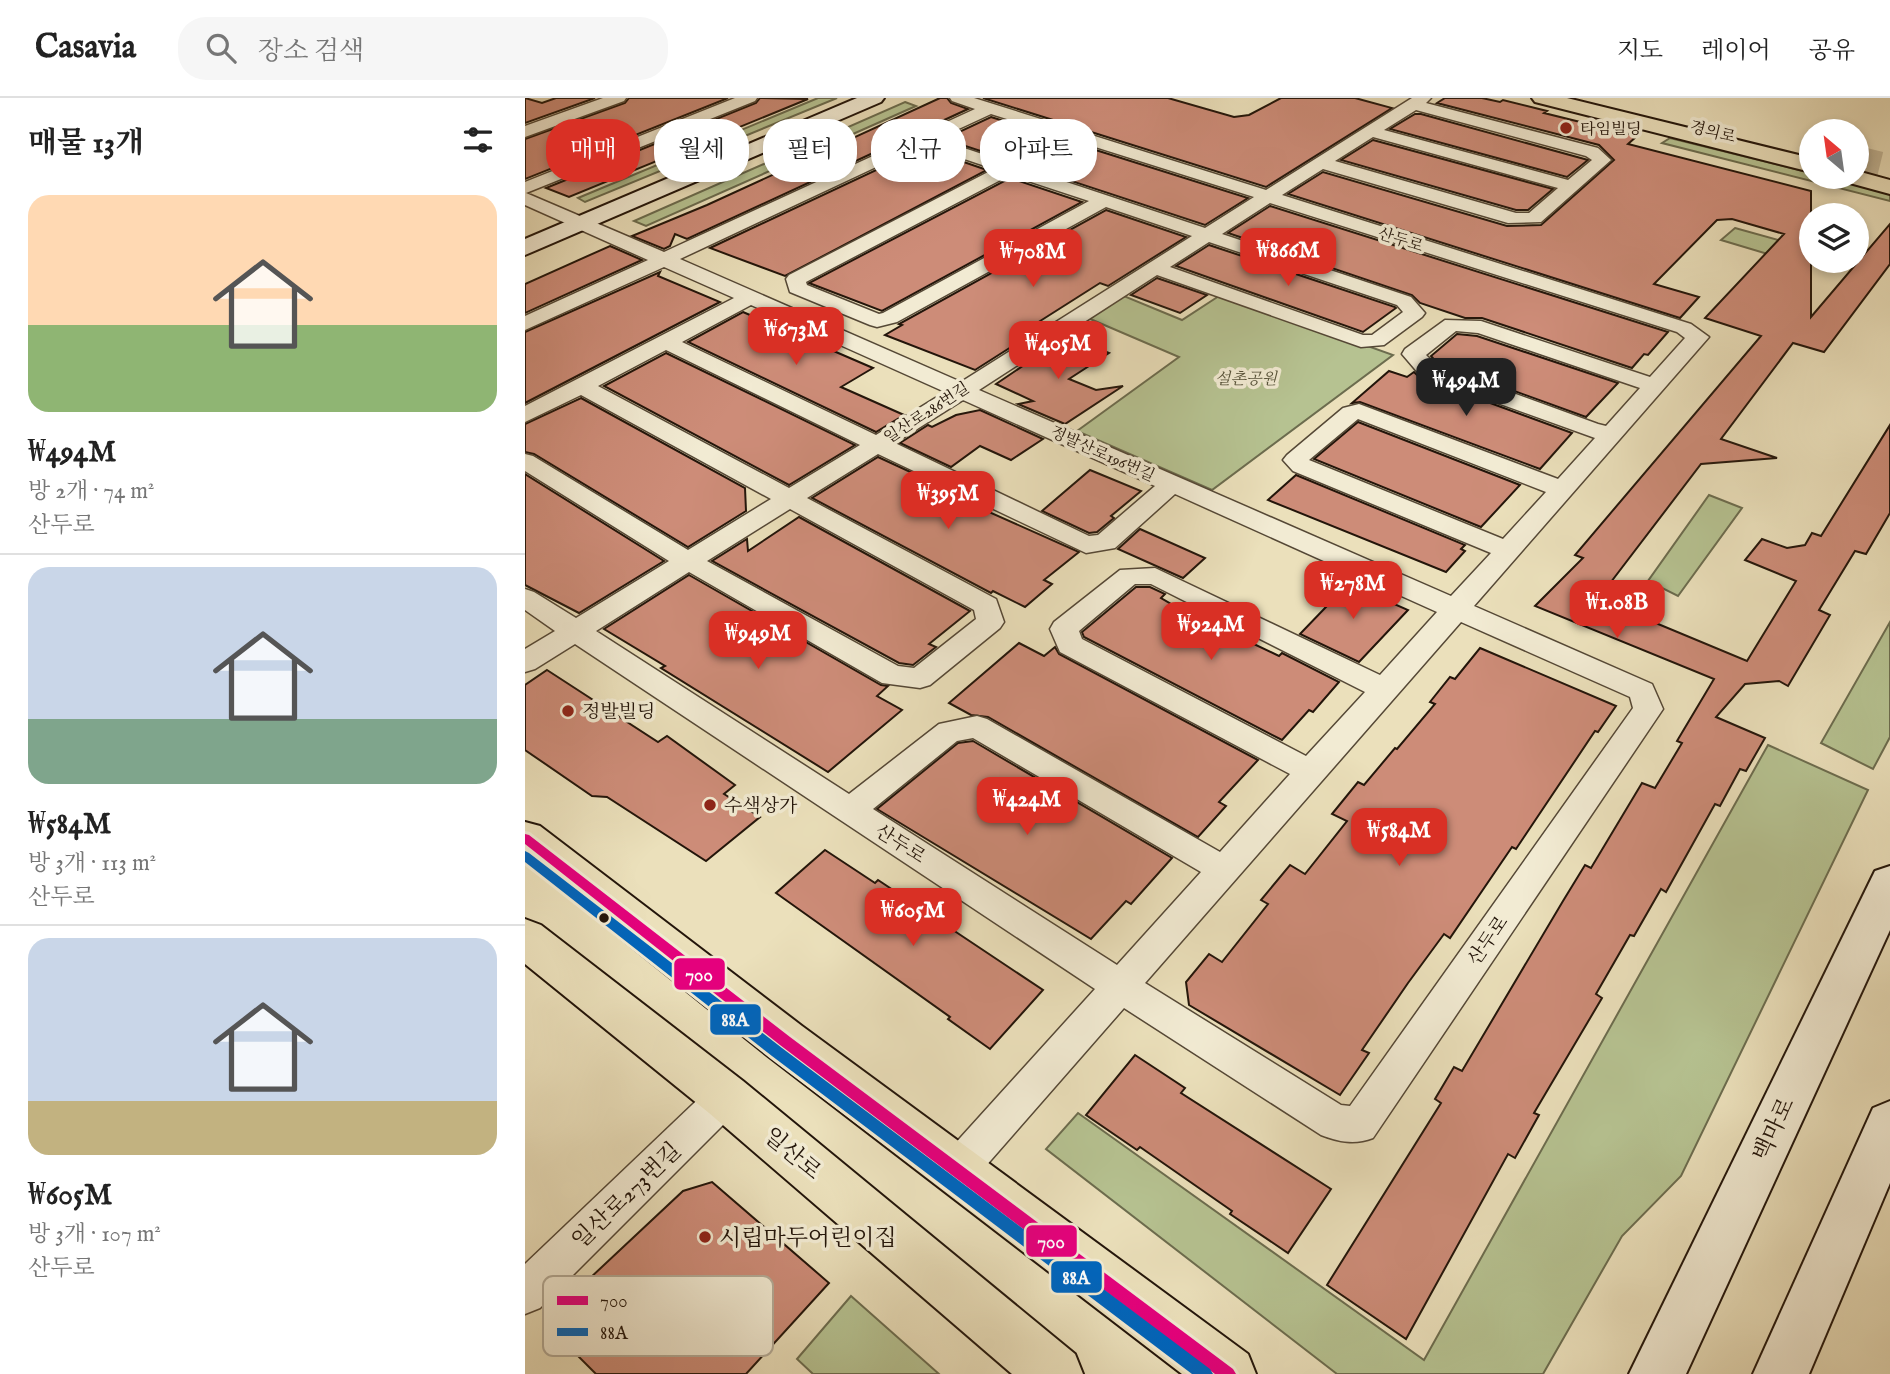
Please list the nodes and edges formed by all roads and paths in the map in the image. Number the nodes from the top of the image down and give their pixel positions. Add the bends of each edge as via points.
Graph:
1 (618, 98) edge
2 (749, 98) edge
3 (874, 98) edge
4 (958, 98) edge
5 (1542, 98) edge
6 (1576, 98) edge
7 (1613, 98) edge
8 (1418, 101) edge
9 (991, 108) junction
10 (966, 119) edge
11 (1370, 131) junction
12 (525, 132) edge
13 (1799, 153) edge
14 (1799, 153) edge
15 (1799, 154) edge
16 (871, 163) edge
17 (1322, 163) junction
18 (1869, 181) edge
19 (983, 182) edge
20 (1052, 182) edge
21 (1570, 186) junction
22 (1890, 187) edge
23 (525, 188) edge
24 (1267, 197) junction
25 (525, 198) edge
26 (1105, 200) junction
27 (582, 223) junction
28 (1207, 235) junction
29 (525, 248) edge
30 (664, 260) junction
31 (1154, 268) junction
32 (750, 298) junction
33 (525, 324) edge
34 (666, 342) junction
35 (582, 386) junction
36 (1654, 386) junction
37 (959, 390) junction
38 (525, 415) edge
39 (1612, 435) junction
40 (876, 444) junction
41 (525, 461) edge
42 (1172, 484) junction
43 (1561, 489) junction
44 (789, 498) junction
45 (1506, 550) junction
46 (688, 561) junction
47 (525, 598) edge
48 (1455, 609) junction
49 (575, 630) junction
50 (525, 662) edge
51 (1384, 689) junction
52 (1311, 772) junction
53 (837, 801) junction
54 (525, 838) edge
55 (1224, 870) junction
56 (1890, 883) edge
57 (525, 938) edge
58 (1118, 987) junction
59 (726, 1097) junction
60 (1890, 1124) edge
61 (956, 1171) junction
62 (525, 1293) edge
63 (1055, 1374) edge
64 (1228, 1374) edge
65 (1657, 1374) edge
66 (1781, 1374) edge

1 - 12 street
2 - 23 street
3 - 27 main road
4 - 9 street, 산두로
5 - 15 main road
6 - 13 main road, 경의로
7 - 14 main road, 경의로
8 - 11 street, 일산로286번길
8 - 21 street via 1592,152 1602,160
9 - 10 street
9 - 24 street, 산두로
11 - 17 street, 일산로286번길
11 - 21 street
16 - 30 street
17 - 21 street via 1515,219 1535,218
17 - 24 street, 일산로286번길
18 - 22 main road
19 - 26 street via 796,279 797,288 877,321 890,318
20 - 26 street
24 - 28 street, 일산로286번길
24 - 36 street, 산두로 via 1683,328 1698,337
25 - 27 street, 정발산로196번길
26 - 28 street
27 - 29 main road
27 - 30 street, 정발산로196번길
28 - 31 street, 일산로286번길
28 - 31 street via 1404,302 1415,313 1377,341 1361,341
30 - 32 street, 정발산로196번길
30 - 33 street
31 - 37 street, 일산로286번길
32 - 34 street
32 - 37 street, 정발산로196번길
34 - 35 street
34 - 40 street, 일산로286번길
35 - 38 street
35 - 44 street
36 - 39 street, 산두로
36 - 39 street via 1481,327 1452,324 1413,354 1428,370
37 - 40 street, 일산로286번길
37 - 42 street, 정발산로196번길
39 - 43 street, 산두로
40 - 42 street, 일산로286번길 via 1086,545 1106,542
40 - 44 street, 일산로286번길
41 - 46 street
42 - 48 street, 정발산로196번길
43 - 45 street, 산두로
43 - 45 street via 1359,411 1295,460
44 - 46 street, 일산로286번길
44 - 46 street via 986,606 990,622 920,677 892,676
45 - 48 street, 산두로
46 - 49 street, 일산로286번길
47 - 49 street
48 - 51 street, 산두로
48 - 58 street, 산두로 via 1642,691 1648,709 1359,1125 1335,1122
49 - 50 street, 일산로286번길
49 - 53 street
51 - 52 street, 산두로
51 - 52 street via 1155,576 1129,576 1064,629 1070,645
52 - 55 street, 산두로
53 - 55 street via 949,732 977,727
53 - 58 street, 산두로
54 - 61 main road
55 - 58 street, 산두로
56 - 65 main road, 백마로
57 - 59 main road, 일산로
58 - 61 street, 산두로
59 - 62 street, 일산로273번길
59 - 63 main road, 일산로
60 - 66 main road
61 - 64 main road

